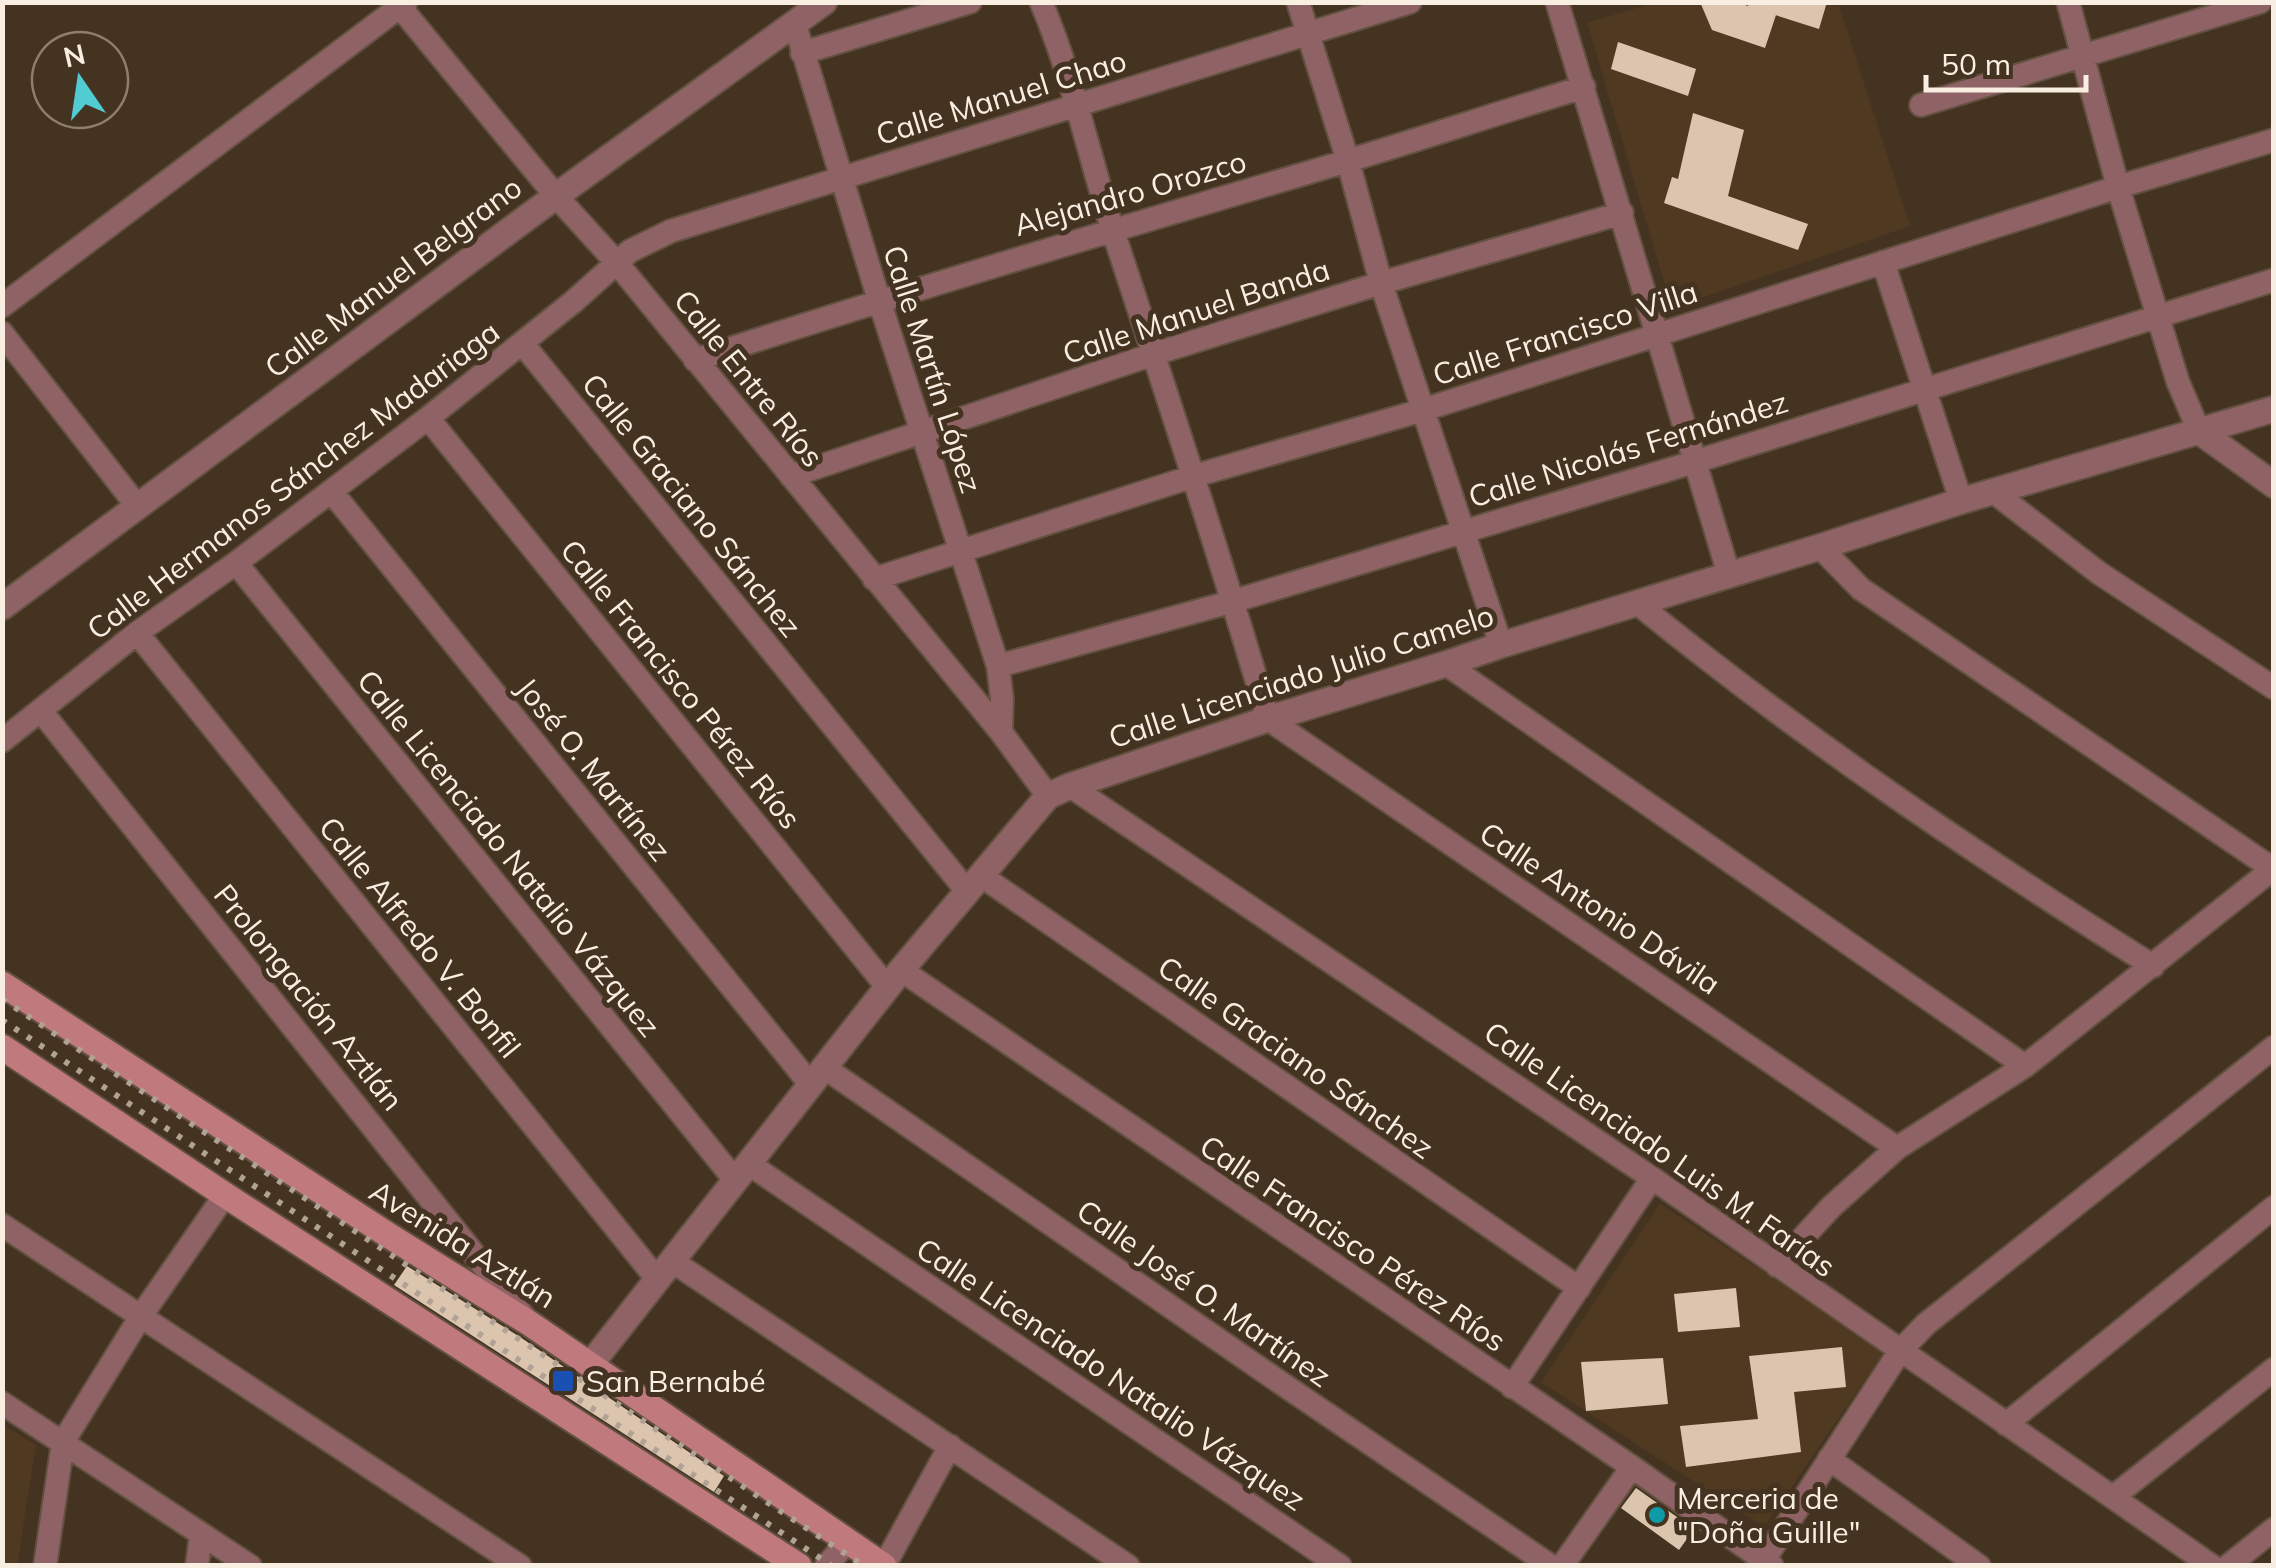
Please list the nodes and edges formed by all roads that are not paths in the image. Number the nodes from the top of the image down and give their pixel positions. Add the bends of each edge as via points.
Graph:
1 (824, 2) edge
2 (970, 2) edge
3 (1041, 2) edge
4 (1298, 2) edge
5 (1410, 2) edge
6 (1557, 2) edge
7 (2068, 2) edge
8 (2260, 2) edge
9 (401, 4) edge
10 (796, 25) junction
11 (1308, 34) junction
12 (802, 53) junction
13 (2084, 58) junction
14 (1584, 87) junction
15 (1077, 104) junction
16 (1921, 105) dead end
17 (2274, 140) edge
18 (1348, 161) junction
19 (842, 178) junction
20 (2118, 187) junction
21 (556, 196) junction
22 (1622, 213) junction
23 (1112, 229) junction
24 (1884, 262) junction
25 (617, 263) junction
26 (2274, 280) edge
27 (1381, 283) junction
28 (880, 300) junction
29 (2, 306) edge
30 (2158, 316) junction
31 (2, 332) edge
32 (1656, 335) junction
33 (522, 343) junction
34 (1154, 354) junction
35 (695, 360) junction
36 (1926, 388) junction
37 (2274, 409) edge
38 (1422, 410) junction
39 (428, 418) junction
40 (2200, 430) junction
41 (921, 432) junction
42 (1694, 462) junction
43 (791, 476) junction
44 (1194, 476) junction
45 (2274, 485) edge
46 (331, 491) junction
47 (1994, 493) junction
48 (1960, 501) junction
49 (138, 507) junction
50 (1464, 531) junction
51 (1820, 547) junction
52 (960, 551) junction
53 (236, 563) junction
54 (1729, 574) junction
55 (874, 579) junction
56 (1234, 601) junction
57 (1637, 604) junction
58 (2, 607) edge
59 (138, 633) junction
60 (1501, 645) junction
61 (1446, 664) junction
62 (998, 666) junction
63 (2274, 688) edge
64 (41, 710) junction
65 (1268, 718) junction
66 (1000, 732) junction
67 (2, 741) edge
68 (1059, 791) junction
69 (2273, 868) edge
70 (973, 883) junction
71 (2153, 966) junction
72 (894, 979) junction
73 (2, 984) edge
74 (2, 1047) edge
75 (2274, 1047) edge
76 (2025, 1066) junction
77 (818, 1077) junction
78 (1897, 1148) junction
79 (742, 1172) junction
80 (1652, 1178) junction
81 (225, 1195) junction
82 (2274, 1207) edge
83 (2, 1225) edge
84 (1777, 1266) junction
85 (665, 1270) junction
86 (1579, 1288) junction
87 (141, 1316) junction
88 (529, 1323) junction
89 (1900, 1351) junction
90 (590, 1364) junction
91 (2274, 1368) edge
92 (1512, 1387) junction
93 (2, 1402) edge
94 (2006, 1424) junction
95 (63, 1442) junction
96 (950, 1446) junction
97 (1829, 1460) junction
98 (1632, 1467) junction
99 (2112, 1497) junction
100 (2274, 1529) edge
101 (201, 1534) junction
102 (848, 1541) junction
103 (1768, 1563) edge
104 (884, 1565) edge
105 (45, 1566) edge
106 (198, 1566) edge
107 (250, 1566) edge
108 (520, 1566) edge
109 (799, 1566) edge
110 (826, 1566) edge
111 (1128, 1566) edge
112 (1340, 1566) edge
113 (1550, 1566) edge
114 (1562, 1566) edge
115 (1979, 1566) edge
116 (2212, 1566) edge
117 (2228, 1566) edge

1 - 10 street, Calle Manuel Belgrano
2 - 12 street
3 - 15 street
4 - 11 street
5 - 11 street, Calle Manuel Chao
6 - 14 street
7 - 13 street
8 - 13 street
9 - 21 street, Calle Entre Ríos
9 - 29 street
10 - 12 street, Calle Martín López
10 - 21 street, Calle Manuel Belgrano
11 - 15 street, Calle Manuel Chao
11 - 18 street
12 - 19 street, Calle Martín López
13 - 16 street
13 - 20 street
14 - 18 street, Alejandro Orozco
14 - 22 street
15 - 19 street, Calle Manuel Chao
15 - 23 street
17 - 20 street, Calle Francisco Villa
18 - 23 street, Alejandro Orozco
18 - 27 street
19 - 25 street, Calle Manuel Chao via 671,231
19 - 28 street, Calle Martín López
20 - 24 street, Calle Francisco Villa
20 - 30 street
21 - 25 street, Calle Entre Ríos
21 - 49 street, Calle Manuel Belgrano
22 - 27 street, Calle Manuel Banda
22 - 32 street
23 - 28 street, Alejandro Orozco
23 - 34 street
24 - 32 street, Calle Francisco Villa
24 - 36 street
25 - 33 street, Calle Hermanos Sánchez Madariaga
25 - 35 street, Calle Entre Ríos
26 - 30 street, Calle Nicolás Fernández
27 - 34 street, Calle Manuel Banda
27 - 38 street
28 - 35 street, Alejandro Orozco
28 - 41 street, Calle Martín López
30 - 36 street, Calle Nicolás Fernández
30 - 40 street
31 - 49 street
32 - 38 street, Calle Francisco Villa
32 - 42 street
33 - 39 street, Calle Hermanos Sánchez Madariaga
33 - 70 street, Calle Graciano Sánchez
34 - 41 street, Calle Manuel Banda
34 - 44 street
35 - 43 street, Calle Entre Ríos
36 - 42 street, Calle Nicolás Fernández
36 - 48 street
37 - 40 street, Calle Licenciado Julio Camelo
38 - 44 street, Calle Francisco Villa
38 - 50 street
39 - 46 street, Calle Hermanos Sánchez Madariaga
39 - 72 street, Calle Francisco Pérez Ríos
40 - 45 street
40 - 47 street, Calle Licenciado Julio Camelo
41 - 43 street, Calle Manuel Banda
41 - 52 street, Calle Martín López
42 - 50 street, Calle Nicolás Fernández
42 - 54 street
43 - 55 street, Calle Entre Ríos
44 - 52 street, Calle Francisco Villa
44 - 56 street
46 - 53 street, Calle Hermanos Sánchez Madariaga
46 - 77 street, José O. Martínez
47 - 48 street, Calle Licenciado Julio Camelo
47 - 63 street via 2099,573
48 - 51 street, Calle Licenciado Julio Camelo
49 - 58 street, Calle Manuel Belgrano
50 - 56 street, Calle Nicolás Fernández
50 - 60 street
51 - 54 street, Calle Licenciado Julio Camelo
51 - 69 street via 1861,588
52 - 55 street, Calle Francisco Villa
52 - 62 street, Calle Martín López
53 - 59 street, Calle Hermanos Sánchez Madariaga
53 - 79 street, Calle Licenciado Natalio Vázquez
54 - 57 street, Calle Licenciado Julio Camelo
55 - 66 street, Calle Entre Ríos
56 - 62 street, Calle Nicolás Fernández
56 - 65 street
57 - 60 street, Calle Licenciado Julio Camelo
57 - 71 street via 1920,815
59 - 64 street, Calle Hermanos Sánchez Madariaga
59 - 85 street, Calle Alfredo V. Bonfil
60 - 61 street, Calle Licenciado Julio Camelo
61 - 65 street, Calle Licenciado Julio Camelo
61 - 76 street
62 - 66 street, Calle Martín López
64 - 67 street, Calle Hermanos Sánchez Madariaga
64 - 88 street, Prolongación Aztlán
65 - 68 street, Calle Licenciado Julio Camelo
65 - 78 street, Calle Antonio Dávila
66 - 68 street, Calle Entre Ríos
68 - 70 street
68 - 80 street, Calle Licenciado Luis M. Farías
69 - 71 street
70 - 72 street
70 - 86 street, Calle Graciano Sánchez
71 - 76 street
72 - 77 street
72 - 92 street, Calle Francisco Pérez Ríos
73 - 88 main road, Avenida Aztlán
74 - 81 main road
75 - 89 street via 1956,1299
76 - 78 street
77 - 79 street
77 - 113 street, Calle José O. Martínez
78 - 84 street
79 - 85 street
79 - 112 street, Calle Licenciado Natalio Vázquez
80 - 84 street, Calle Licenciado Luis M. Farías
80 - 86 street
81 - 87 street
81 - 109 main road
82 - 94 street
83 - 87 street
84 - 89 street, Calle Licenciado Luis M. Farías
85 - 90 street
85 - 96 street, Calle Alfredo V. Bonfil
86 - 92 street
87 - 95 street
87 - 108 street
88 - 90 main road, Avenida Aztlán
89 - 94 street, Calle Licenciado Luis M. Farías
89 - 97 street
90 - 102 main road, Avenida Aztlán
91 - 99 street
92 - 98 street, Calle Francisco Pérez Ríos
93 - 95 street
94 - 99 street, Calle Licenciado Luis M. Farías
95 - 101 street
95 - 105 street
96 - 104 street
96 - 111 street, Calle Alfredo V. Bonfil
97 - 103 street
97 - 115 street
98 - 103 street, Calle Francisco Pérez Ríos
98 - 114 street
99 - 116 street, Calle Licenciado Luis M. Farías
100 - 117 street
101 - 106 street
101 - 107 street
102 - 104 main road, Avenida Aztlán
102 - 110 street

